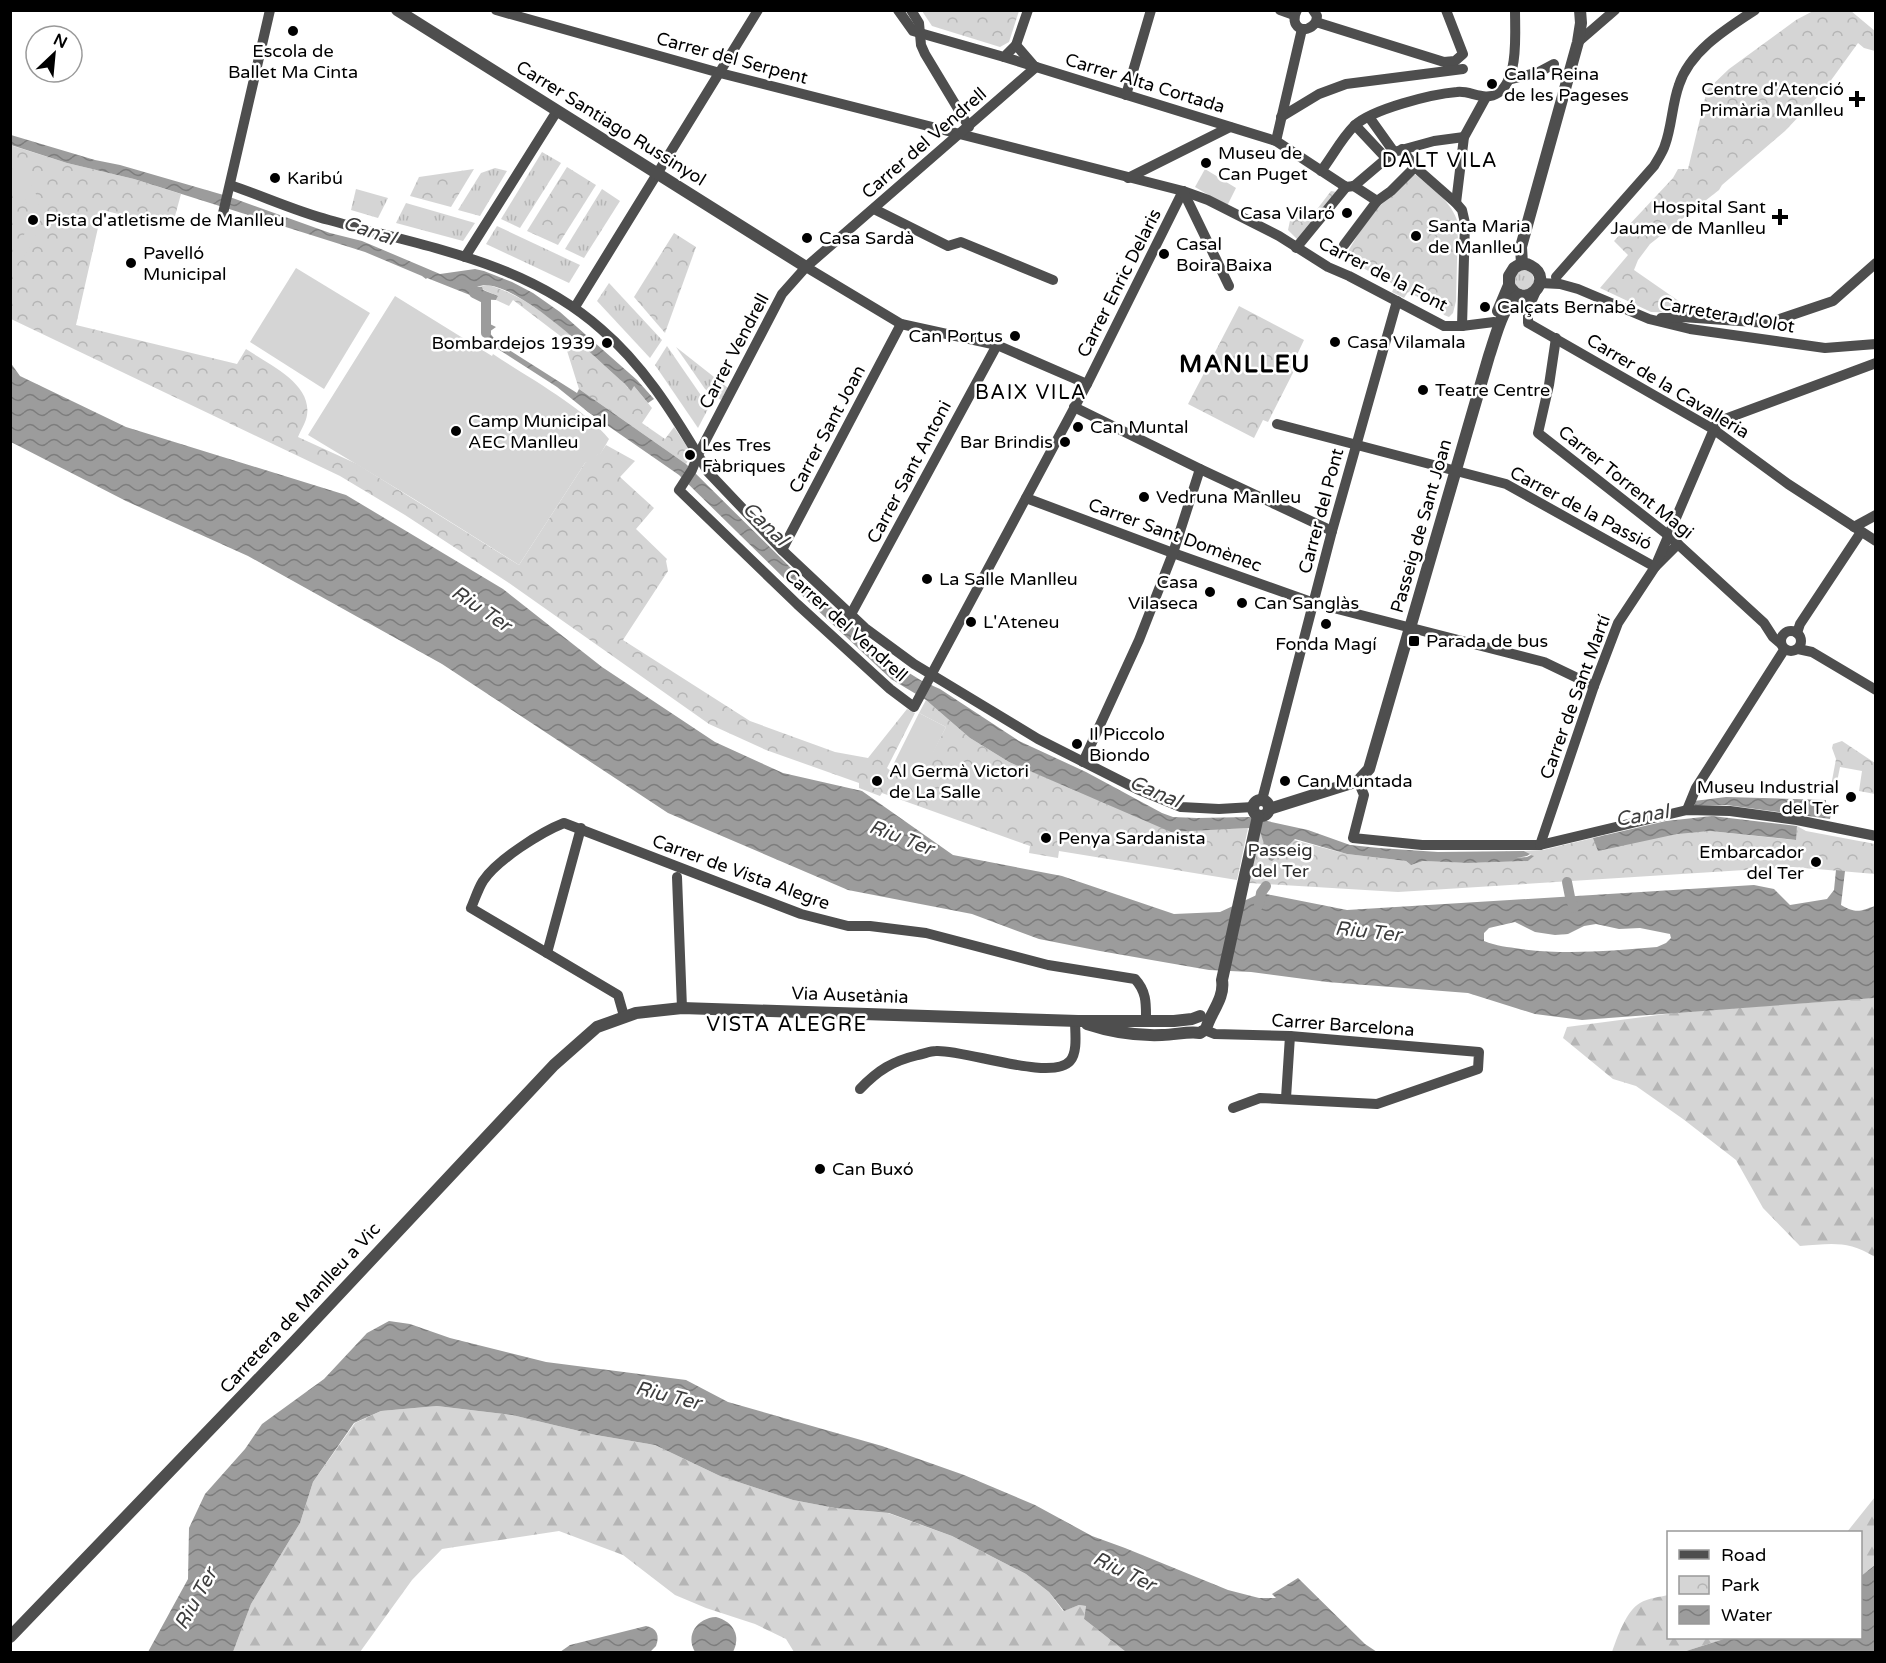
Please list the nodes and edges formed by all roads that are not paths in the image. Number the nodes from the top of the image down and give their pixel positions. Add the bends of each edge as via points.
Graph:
1 (270, 10) edge
2 (397, 10) edge
3 (496, 10) edge
4 (758, 10) edge
5 (898, 10) edge
6 (911, 10) edge
7 (1028, 10) edge
8 (1150, 10) edge
9 (1280, 10) edge
10 (1314, 10) edge
11 (1446, 10) edge
12 (1515, 10) edge
13 (1580, 10) edge
14 (1615, 10) edge
15 (1755, 10) edge
16 (1296, 13) edge
17 (1316, 22) junction
18 (1302, 29) junction
19 (919, 33) junction
20 (1578, 42) junction
21 (1016, 45) junction
22 (1004, 57) junction
23 (1554, 64) dead end
24 (1036, 67) junction
25 (1463, 69) dead end
26 (720, 73) junction
27 (1508, 80) junction
28 (1126, 95) junction
29 (1486, 97) junction
30 (557, 111) junction
31 (1281, 117) junction
32 (1369, 117) junction
33 (1355, 125) junction
34 (969, 127) junction
35 (1230, 127) junction
36 (959, 135) junction
37 (1464, 137) junction
38 (1276, 141) junction
39 (1394, 153) junction
40 (1415, 167) junction
41 (1321, 171) junction
42 (657, 173) junction
43 (1128, 178) junction
44 (1350, 187) junction
45 (229, 190) junction
46 (1183, 191) junction
47 (1377, 201) junction
48 (1456, 203) junction
49 (874, 209) junction
50 (221, 222) dead end
51 (1344, 245) dead end
52 (1296, 248) junction
53 (465, 257) junction
54 (1875, 262) edge
55 (1528, 266) junction
56 (806, 267) junction
57 (1556, 277) junction
58 (1053, 280) dead end
59 (1509, 285) junction
60 (1229, 286) dead end
61 (1538, 287) junction
62 (1578, 289) junction
63 (1520, 295) junction
64 (1397, 301) junction
65 (575, 308) junction
66 (1650, 319) junction
67 (1494, 322) junction
68 (901, 324) junction
69 (1462, 326) junction
70 (1556, 338) junction
71 (1875, 344) edge
72 (997, 345) junction
73 (1489, 356) junction
74 (1875, 363) edge
75 (1087, 384) junction
76 (1074, 407) junction
77 (1277, 424) dead end
78 (1713, 429) junction
79 (1356, 444) junction
80 (698, 455) junction
81 (1200, 470) junction
82 (1456, 471) junction
83 (1026, 498) junction
84 (1875, 514) edge
85 (1858, 530) junction
86 (1332, 531) junction
87 (1668, 535) junction
88 (1875, 541) edge
89 (1678, 544) junction
90 (782, 550) junction
91 (1173, 553) junction
92 (1655, 567) junction
93 (1314, 603) junction
94 (850, 616) junction
95 (1764, 623) junction
96 (1411, 627) junction
97 (1796, 638) junction
98 (1782, 646) junction
99 (930, 679) junction
100 (1594, 686) junction
101 (1875, 690) edge
102 (1083, 762) junction
103 (1358, 781) junction
104 (1260, 810) junction
105 (1688, 810) junction
106 (581, 828) junction
107 (1875, 836) edge
108 (1540, 845) junction
109 (677, 877) dead end
110 (547, 953) junction
111 (682, 1008) junction
112 (624, 1016) junction
113 (1146, 1020) junction
114 (1077, 1021) junction
115 (1199, 1024) junction
116 (1290, 1036) junction
117 (860, 1089) dead end
118 (1286, 1098) junction
119 (1233, 1108) dead end
120 (10, 1637) edge

1 - 45 street
2 - 30 street, Carrer Santiago Russinyol
3 - 26 street, Carrer del Serpent
4 - 26 street
5 - 19 street via 913,31
6 - 19 street via 919,23
7 - 21 street
8 - 28 street
9 - 16 street
10 - 17 street
11 - 17 street via 1463,54 1455,61 1444,62
12 - 27 street via 1514,64
13 - 20 street
14 - 20 street
15 - 57 street via 1713,40 1684,73 1660,155
16 - 18 street via 1295,22
17 - 18 street
18 - 31 street
19 - 22 street, Carrer Alta Cortada
19 - 34 street via 925,54
20 - 55 street via 1521,246
21 - 22 street
21 - 24 street
22 - 24 street, Carrer Alta Cortada
23 - 27 street
24 - 28 street, Carrer Alta Cortada
24 - 34 street, Carrer del Vendrell
25 - 31 street via 1346,84 1319,94
26 - 36 street, Carrer del Serpent
26 - 42 street
27 - 29 street via 1498,93
28 - 35 street, Carrer Alta Cortada
29 - 32 street via 1460,91 1415,100
29 - 37 street
30 - 42 street, Carrer Santiago Russinyol
30 - 53 street
31 - 38 street
32 - 33 street
32 - 39 street
33 - 39 street
33 - 41 street
34 - 36 street, Carrer del Vendrell
35 - 38 street, Carrer Alta Cortada
35 - 43 street
36 - 43 street, Carrer del Serpent
36 - 49 street, Carrer del Vendrell
37 - 39 street
37 - 48 street
38 - 41 street, Carrer Alta Cortada
39 - 40 street
39 - 44 street
40 - 47 street
40 - 48 street
41 - 44 street, Carrer Alta Cortada
42 - 56 street, Carrer Santiago Russinyol
42 - 65 street
43 - 46 street, Carrer de la Font
44 - 47 street, Carrer Alta Cortada
44 - 52 street
45 - 50 street
45 - 53 street
46 - 52 street, Carrer de la Font via 1208,200
46 - 60 street
46 - 75 street, Carrer Enric Delaris
47 - 51 street
48 - 69 street via 1466,223
49 - 56 street, Carrer del Vendrell
49 - 58 street via 948,246 961,242
52 - 64 street, Carrer de la Font
53 - 65 street via 519,275
54 - 66 street via 1833,301 1768,323 1682,316
55 - 57 street, Carretera d'Olot
55 - 59 street via 1514,268
55 - 61 street via 1538,272
56 - 68 street
56 - 80 street, Carrer Vendrell via 782,294
57 - 62 street, Carretera d'Olot
59 - 63 street
59 - 67 street
61 - 62 street, Carretera d'Olot via 1560,284
61 - 63 street
61 - 70 street, Carrer de la Cavalleria via 1528,309 1528,323
62 - 66 street, Carretera d'Olot
63 - 73 street, Passeig de Sant Joan via 1510,302
64 - 69 street, Carrer de la Font via 1444,326
64 - 79 street, Carrer del Pont
65 - 80 street via 626,352
66 - 71 street, Carretera d'Olot via 1690,329 1825,348
67 - 69 street, Carrer de la Font
67 - 73 street
68 - 72 street
68 - 90 street, Carrer Sant Joan
70 - 78 street, Carrer de la Cavalleria
70 - 87 street, Carrer Torrent Magi via 1538,433
72 - 75 street
72 - 94 street, Carrer Sant Antoni
73 - 82 street, Passeig de Sant Joan
74 - 78 street via 1717,422
75 - 76 street, Carrer Enric Delaris
76 - 81 street
76 - 83 street, Carrer Enric Delaris
77 - 79 street, Carrer de la Passió
78 - 85 street, Carrer de la Cavalleria
78 - 87 street, Carrer de Sant Martí
79 - 82 street, Carrer de la Passió
79 - 86 street, Carrer del Pont
80 - 90 street via 708,472
80 - 99 street, Carrer del Vendrell via 679,490 797,604 890,690 914,707
81 - 86 street
81 - 91 street
82 - 92 street, Carrer de la Passió via 1506,484
82 - 96 street, Passeig de Sant Joan
83 - 91 street, Carrer Sant Domènec
83 - 99 street, Carrer Enric Delaris
84 - 85 street
85 - 88 street, Carrer de la Cavalleria
85 - 97 street via 1800,624
86 - 93 street, Carrer del Pont
87 - 89 street, Carrer Torrent Magi
87 - 92 street, Carrer de Sant Martí
89 - 92 street, Carrer de Sant Martí
89 - 95 street, Carrer Torrent Magi
90 - 94 street
91 - 93 street, Carrer Sant Domènec
91 - 102 street via 1139,640
92 - 100 street, Carrer de Sant Martí via 1618,623
93 - 96 street, Carrer Sant Domènec
93 - 104 street, Carrer del Pont
94 - 99 street
95 - 97 street, Carrer Torrent Magi
95 - 98 street, Carrer Torrent Magi
96 - 100 street, Carrer Sant Domènec via 1544,663
96 - 103 street, Passeig de Sant Joan via 1372,762
97 - 98 street via 1782,636
97 - 98 street via 1791,652
97 - 101 street
98 - 105 street via 1696,788
99 - 102 street
100 - 108 street, Carrer de Sant Martí
102 - 104 street via 1180,807
103 - 104 street
103 - 108 street via 1364,795 1353,838 1422,845
104 - 115 street via 1223,988 1219,1001
105 - 107 street via 1797,820
105 - 108 street
106 - 110 street
106 - 110 street, Carrer de Vista Alegre via 564,823 557,826 498,864 483,882 471,908
106 - 113 street, Carrer de Vista Alegre via 801,914 848,926 926,933 1048,965 1135,979 1143,988
109 - 111 street
110 - 112 street via 618,995
111 - 112 street, Via Ausetània
111 - 114 street, Via Ausetània
112 - 120 street, Carretera de Manlleu a Vic via 597,1027 554,1065 296,1341
113 - 114 street, Via Ausetània
113 - 115 street, Via Ausetània
114 - 115 street, Via Ausetània via 1119,1033 1163,1035
114 - 117 street via 1074,1053 1068,1064 1059,1067 1031,1068 936,1051 898,1060
115 - 116 street, Carrer Barcelona via 1215,1034
116 - 118 street
116 - 118 street, Carrer Barcelona via 1479,1052 1478,1069 1377,1104
118 - 119 street via 1260,1098

